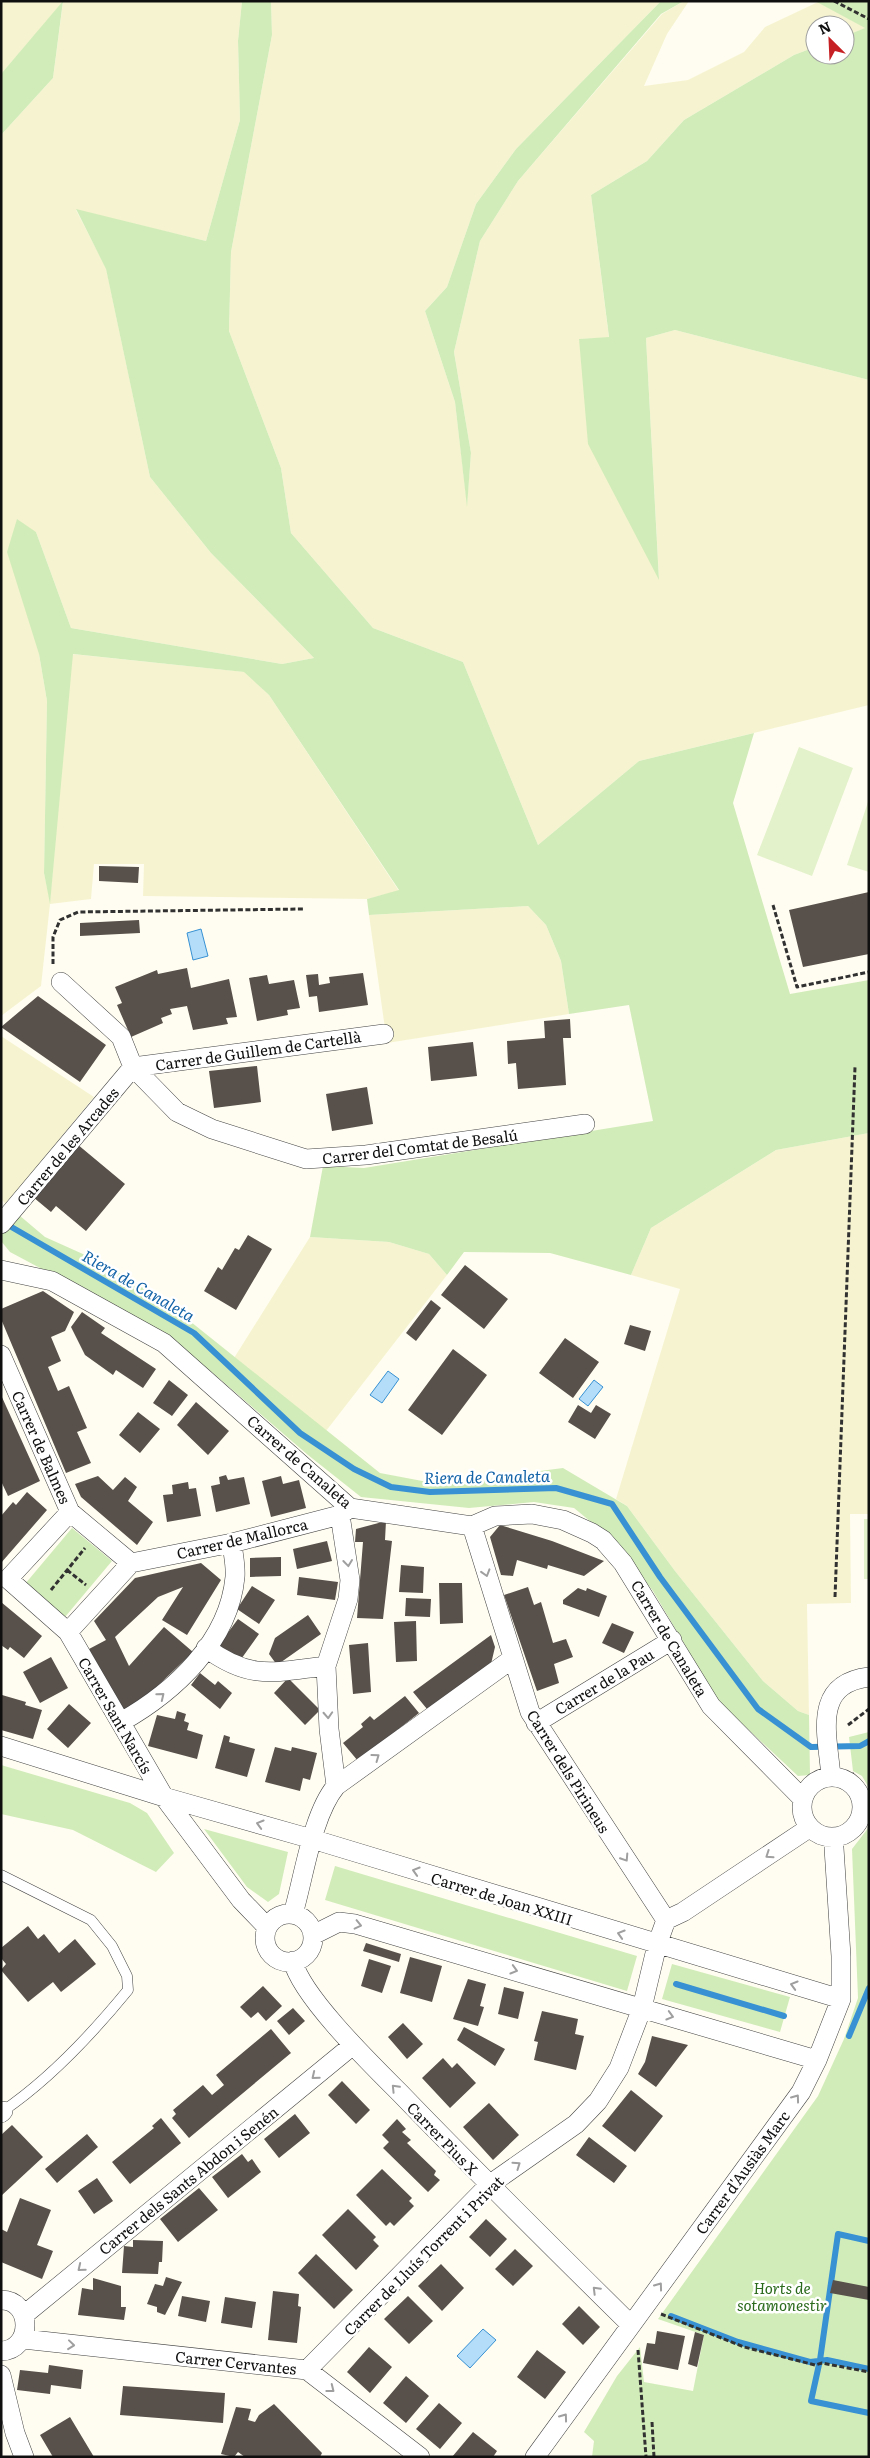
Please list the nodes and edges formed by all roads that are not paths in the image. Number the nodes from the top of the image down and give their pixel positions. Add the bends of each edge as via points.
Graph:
1 (61, 982) road end
2 (384, 1034) dead end
3 (133, 1067) junction
4 (585, 1124) dead end
5 (1, 1224) edge
6 (1, 1270) edge
7 (1, 1355) edge
8 (345, 1511) junction
9 (70, 1512) junction
10 (472, 1526) junction
11 (232, 1543) junction
12 (131, 1563) junction
13 (5, 1579) edge
14 (68, 1632) junction
15 (672, 1640) junction
16 (206, 1648) junction
17 (512, 1659) junction
18 (326, 1666) junction
19 (869, 1677) edge
20 (120, 1722) junction
21 (536, 1723) junction
22 (1, 1746) edge
23 (831, 1777) junction
24 (336, 1786) junction
25 (164, 1797) junction
26 (803, 1799) junction
27 (823, 1837) junction
28 (312, 1839) junction
29 (1, 1875) edge
30 (293, 1914) junction
31 (666, 1920) junction
32 (267, 1927) junction
33 (313, 1935) junction
34 (657, 1945) junction
35 (293, 1962) junction
36 (841, 1999) junction
37 (642, 2008) junction
38 (353, 2045) junction
39 (817, 2060) junction
40 (2, 2112) edge
41 (489, 2185) junction
42 (1, 2300) edge
43 (24, 2315) junction
44 (630, 2324) junction
45 (23, 2339) junction
46 (1, 2351) edge
47 (307, 2370) junction
48 (1, 2375) edge
49 (24, 2457) edge
50 (420, 2457) edge
51 (535, 2457) edge

1 - 3 street via 121,1037
2 - 3 street, Carrer de Guillem de Cartellà
3 - 4 street, Carrer del Comtat de Besalú via 177,1112 212,1129 306,1159 366,1156
3 - 5 street, Carrer de les Arcades
6 - 8 street, Carrer de Canaleta via 52,1280 164,1343 302,1463
7 - 9 street, Carrer de Balmes
8 - 10 street, Carrer de Canaleta
8 - 11 street, Carrer de Mallorca
8 -> 18 street via 350,1580 348,1599
9 - 12 street
9 - 13 street
10 - 15 street, Carrer de Canaleta via 495,1516 532,1514 563,1520 592,1533 603,1540 623,1563
10 -> 17 street, Carrer dels Pirineus
11 - 12 street, Carrer de Mallorca
11 - 16 street via 235,1576 231,1599 222,1625
12 - 14 street
13 - 14 street, Carrer Sant Narcís
14 - 20 street, Carrer Sant Narcís
15 - 21 street, Carrer de la Pau
15 - 26 street, Carrer de Canaleta via 712,1706
16 - 18 street via 226,1663 247,1671 277,1672
20 -> 16 street via 146,1708 175,1685
17 - 21 street, Carrer dels Pirineus
24 -> 17 street
18 -> 24 street
19 - 23 street via 848,1682 833,1693 827,1705
20 - 25 street, Carrer Sant Narcís
21 -> 31 street, Carrer dels Pirineus
22 - 25 street, Carrer de Joan XXIII
23 - 26 street via 814,1784
23 - 27 street via 848,1782 860,1795 862,1804 859,1821 847,1834
24 - 28 street via 324,1804
28 -> 25 street, Carrer de Joan XXIII
25 - 32 street via 241,1900
26 - 27 street via 803,1814
27 -> 31 street
27 - 36 street, Carrer d'Ausiàs Marc via 841,1956
28 - 30 street
34 -> 28 street, Carrer de Joan XXIII
29 - 40 lane via 91,1920 112,1946 127,1976 128,1990 98,2026 22,2098
30 - 32 street via 277,1917
30 - 33 street via 304,1919
31 - 34 street
32 - 35 street via 264,1940 267,1950 282,1961
33 - 35 street via 308,1953
33 -> 37 street via 339,1922 354,1924
36 -> 34 street, Carrer de Joan XXIII
34 - 37 street, Carrer de Lluís Torrent i Privat
35 - 38 street, Carrer Pius X via 303,1984
36 - 39 street, Carrer d'Ausiàs Marc
37 -> 39 street
41 -> 37 street, Carrer de Lluís Torrent i Privat via 576,2124 598,2101 619,2068
41 -> 38 street, Carrer Pius X
38 -> 43 street, Carrer dels Sants Abdon i Senén
44 -> 39 street, Carrer d'Ausiàs Marc via 801,2092
44 -> 41 street, Carrer Pius X
41 - 47 street, Carrer de Lluís Torrent i Privat
42 - 43 street via 16,2304
43 - 45 street
51 -> 44 street, Carrer d'Ausiàs Marc
45 - 46 street via 16,2346
45 -> 47 street, Carrer Cervantes
47 -> 50 street, Carrer Cervantes
48 - 49 street

